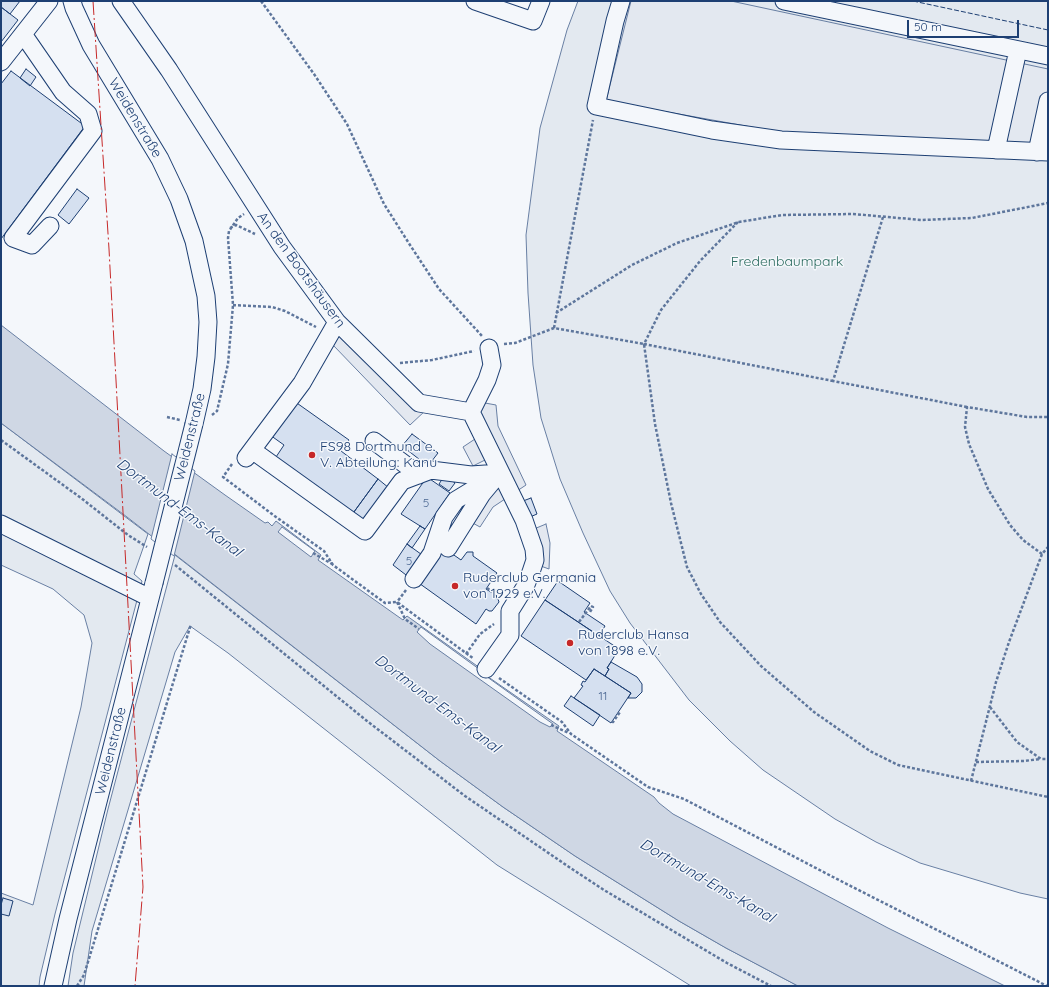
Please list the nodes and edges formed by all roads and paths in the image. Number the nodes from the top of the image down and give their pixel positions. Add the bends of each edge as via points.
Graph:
1 (48, 1) edge
2 (72, 1) edge
3 (121, 1) edge
4 (261, 1) edge
5 (475, 1) edge
6 (541, 1) edge
7 (621, 1) edge
8 (784, 1) edge
9 (23, 34) junction
10 (1018, 50) junction
11 (1048, 56) edge
12 (1, 62) edge
13 (1048, 101) edge
14 (596, 106) junction
15 (996, 150) junction
16 (1043, 152) edge
17 (1048, 203) edge
18 (256, 206) junction
19 (883, 217) junction
20 (739, 222) junction
21 (50, 226) dead end
22 (233, 305) junction
23 (556, 313) junction
24 (335, 327) junction
25 (554, 328) junction
26 (644, 344) junction
27 (489, 348) junction
28 (396, 364) dead end
29 (833, 381) junction
30 (967, 407) junction
31 (471, 412) junction
32 (1048, 417) edge
33 (201, 422) junction
34 (1, 440) edge
35 (374, 441) dead end
36 (244, 457) junction
37 (500, 473) junction
38 (418, 475) junction
39 (1, 524) edge
40 (148, 547) dead end
41 (1048, 547) edge
42 (448, 548) dead end
43 (314, 553) dead end
44 (1042, 554) junction
45 (170, 562) dead end
46 (333, 565) junction
47 (414, 579) dead end
48 (487, 588) dead end
49 (497, 589) dead end
50 (152, 590) junction
51 (397, 602) junction
52 (510, 611) junction
53 (590, 612) dead end
54 (579, 622) dead end
55 (191, 624) dead end
56 (419, 629) dead end
57 (466, 654) junction
58 (486, 669) junction
59 (989, 707) junction
60 (620, 712) dead end
61 (612, 721) dead end
62 (552, 725) dead end
63 (571, 734) junction
64 (1041, 759) junction
65 (1048, 760) edge
66 (976, 762) junction
67 (971, 781) junction
68 (1048, 797) edge
69 (53, 986) edge
70 (77, 986) edge
71 (771, 986) edge
72 (1047, 986) edge

1 - 9 street
2 - 33 street, Weidenstraße via 91,45 160,159 179,199 194,241 206,296 208,322
3 - 18 street, An den Bootshäusern via 169,70
4 - 27 path via 347,124 384,204 410,245 439,289 482,336
5 - 6 street via 533,21
7 - 14 street
8 - 10 street
9 - 12 street
9 - 21 street via 63,92 88,114 93,131 13,238 32,245
10 - 11 street
10 - 15 street
13 - 16 street
14 - 15 street via 712,130 781,140
14 - 23 path
15 - 16 street
17 - 19 path via 972,218 922,220
18 - 22 path via 238,218 229,229
18 - 24 street, An den Bootshäusern
19 - 20 path via 853,214 782,215
19 - 29 path
20 - 23 path via 677,243 632,264
20 - 26 path via 700,261 661,310
22 - 24 path via 272,307 317,328
22 - 33 path via 228,364 217,411
23 - 25 path
24 - 31 street, An den Bootshäusern via 419,403
24 - 36 street via 302,383
25 - 26 path
25 - 27 path via 515,343
26 - 29 path
26 - 67 path via 655,424 671,503 688,568 701,594 720,622 761,666 814,712 870,751 898,765
27 - 28 path via 432,360
27 - 31 street via 492,365
29 - 30 path
30 - 32 path via 1027,417
30 - 44 path via 965,427 969,444 988,489 1010,525 1023,540
31 - 37 street
33 - 50 street, Weidenstraße, bridge
34 - 40 path via 128,535
35 - 38 street
36 - 38 street via 365,532 402,481
36 - 46 path via 223,477 324,551
37 - 38 street via 471,475 431,470
37 - 42 street via 482,494
37 - 47 street via 456,500 444,517 432,553
37 - 52 street via 524,520 535,560 525,587
39 - 50 street
41 - 44 path
43 - 46 path
44 - 59 path via 1009,642
45 - 71 path via 464,796 604,890 726,963
46 - 51 path via 385,603
48 - 49 path via 494,593
50 - 69 street, Weidenstraße
51 - 56 path via 405,619
51 - 57 path
52 - 57 path via 480,634
52 - 58 street via 510,635
53 - 54 path via 593,607 591,606
55 - 70 path via 84,975
57 - 58 path
58 - 63 path via 562,722
59 - 64 path via 1017,742
59 - 66 path
60 - 61 path
62 - 63 path
63 - 72 path via 648,788 684,799
64 - 65 path
64 - 66 path
66 - 67 path
67 - 68 path

